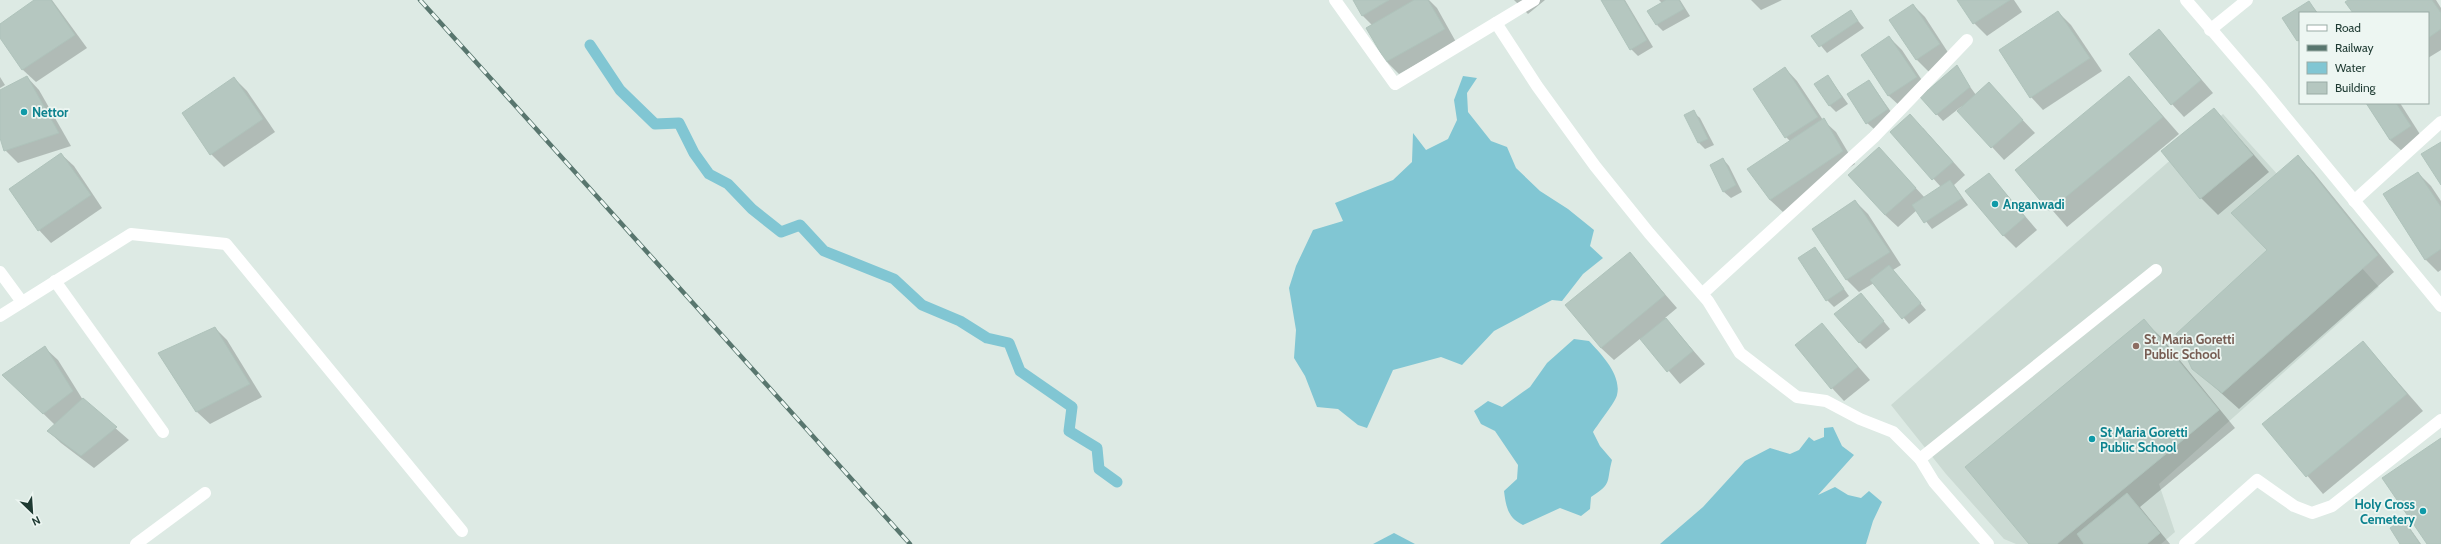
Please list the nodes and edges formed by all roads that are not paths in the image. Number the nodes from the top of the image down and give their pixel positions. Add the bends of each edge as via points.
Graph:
1 (1335, 0) edge
2 (1534, 0) edge
3 (2186, 0) edge
4 (2247, 0) edge
5 (1496, 23) junction
6 (2210, 30) junction
7 (1967, 40) dead end
8 (2441, 122) edge
9 (2354, 201) junction
10 (2156, 270) dead end
11 (0, 272) edge
12 (55, 281) junction
13 (1702, 294) junction
14 (22, 302) junction
15 (2441, 306) edge
16 (0, 316) edge
17 (2441, 420) edge
18 (162, 432) dead end
19 (1920, 459) junction
20 (205, 493) dead end
21 (462, 531) dead end
22 (136, 544) edge
23 (1988, 544) edge
24 (2185, 544) edge

1 - 5 street via 1395,84
2 - 5 street
3 - 6 street
4 - 6 street
5 - 13 street via 1537,86 1595,166
6 - 9 street via 2260,86
7 - 13 street via 1874,137
8 - 9 street
9 - 15 street
10 - 19 street
11 - 14 street
12 - 14 street
12 - 18 street
12 - 21 street via 131,234 226,244
13 - 19 street via 1740,353 1797,397 1826,401 1860,419 1893,432
14 - 16 street
17 - 24 street via 2332,506 2312,513 2294,506 2257,480
19 - 23 street via 1934,482
20 - 22 street

